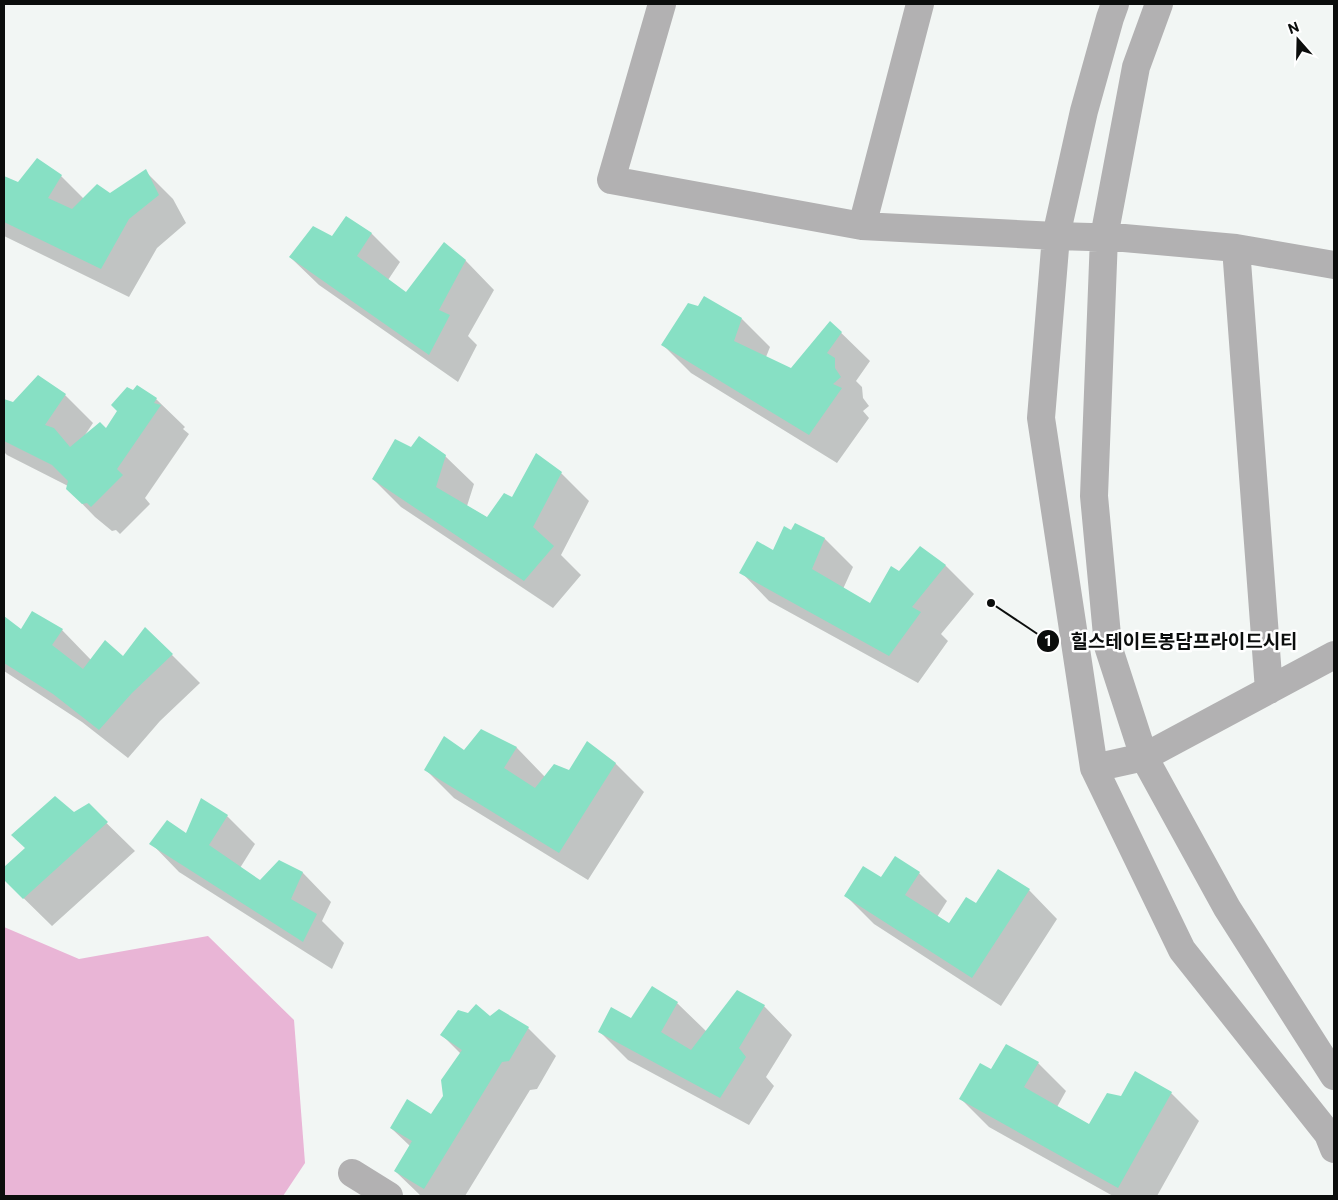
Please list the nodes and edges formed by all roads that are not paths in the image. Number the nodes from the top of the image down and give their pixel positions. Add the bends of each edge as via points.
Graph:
1 (662, 4) edge
2 (920, 4) edge
3 (1115, 4) edge
4 (1159, 4) edge
5 (862, 226) junction
6 (1056, 236) junction
7 (1104, 237) junction
8 (1236, 248) junction
9 (1334, 265) edge
10 (1334, 655) edge
11 (1269, 690) junction
12 (1144, 757) junction
13 (1094, 768) junction
14 (1334, 1076) edge
15 (1334, 1149) edge
16 (352, 1173) dead end
17 (390, 1196) edge

1 - 5 street via 611,180
2 - 5 street
3 - 6 street via 1084,111
4 - 7 street via 1136,67
5 - 6 street
6 - 7 street
6 - 13 street via 1041,418
7 - 8 street
7 - 12 street via 1094,496 1108,646
8 - 9 street
8 - 11 street
10 - 11 street
11 - 12 street
12 - 13 street
12 - 14 street via 1227,908
13 - 15 street via 1182,950 1328,1134
16 - 17 street

